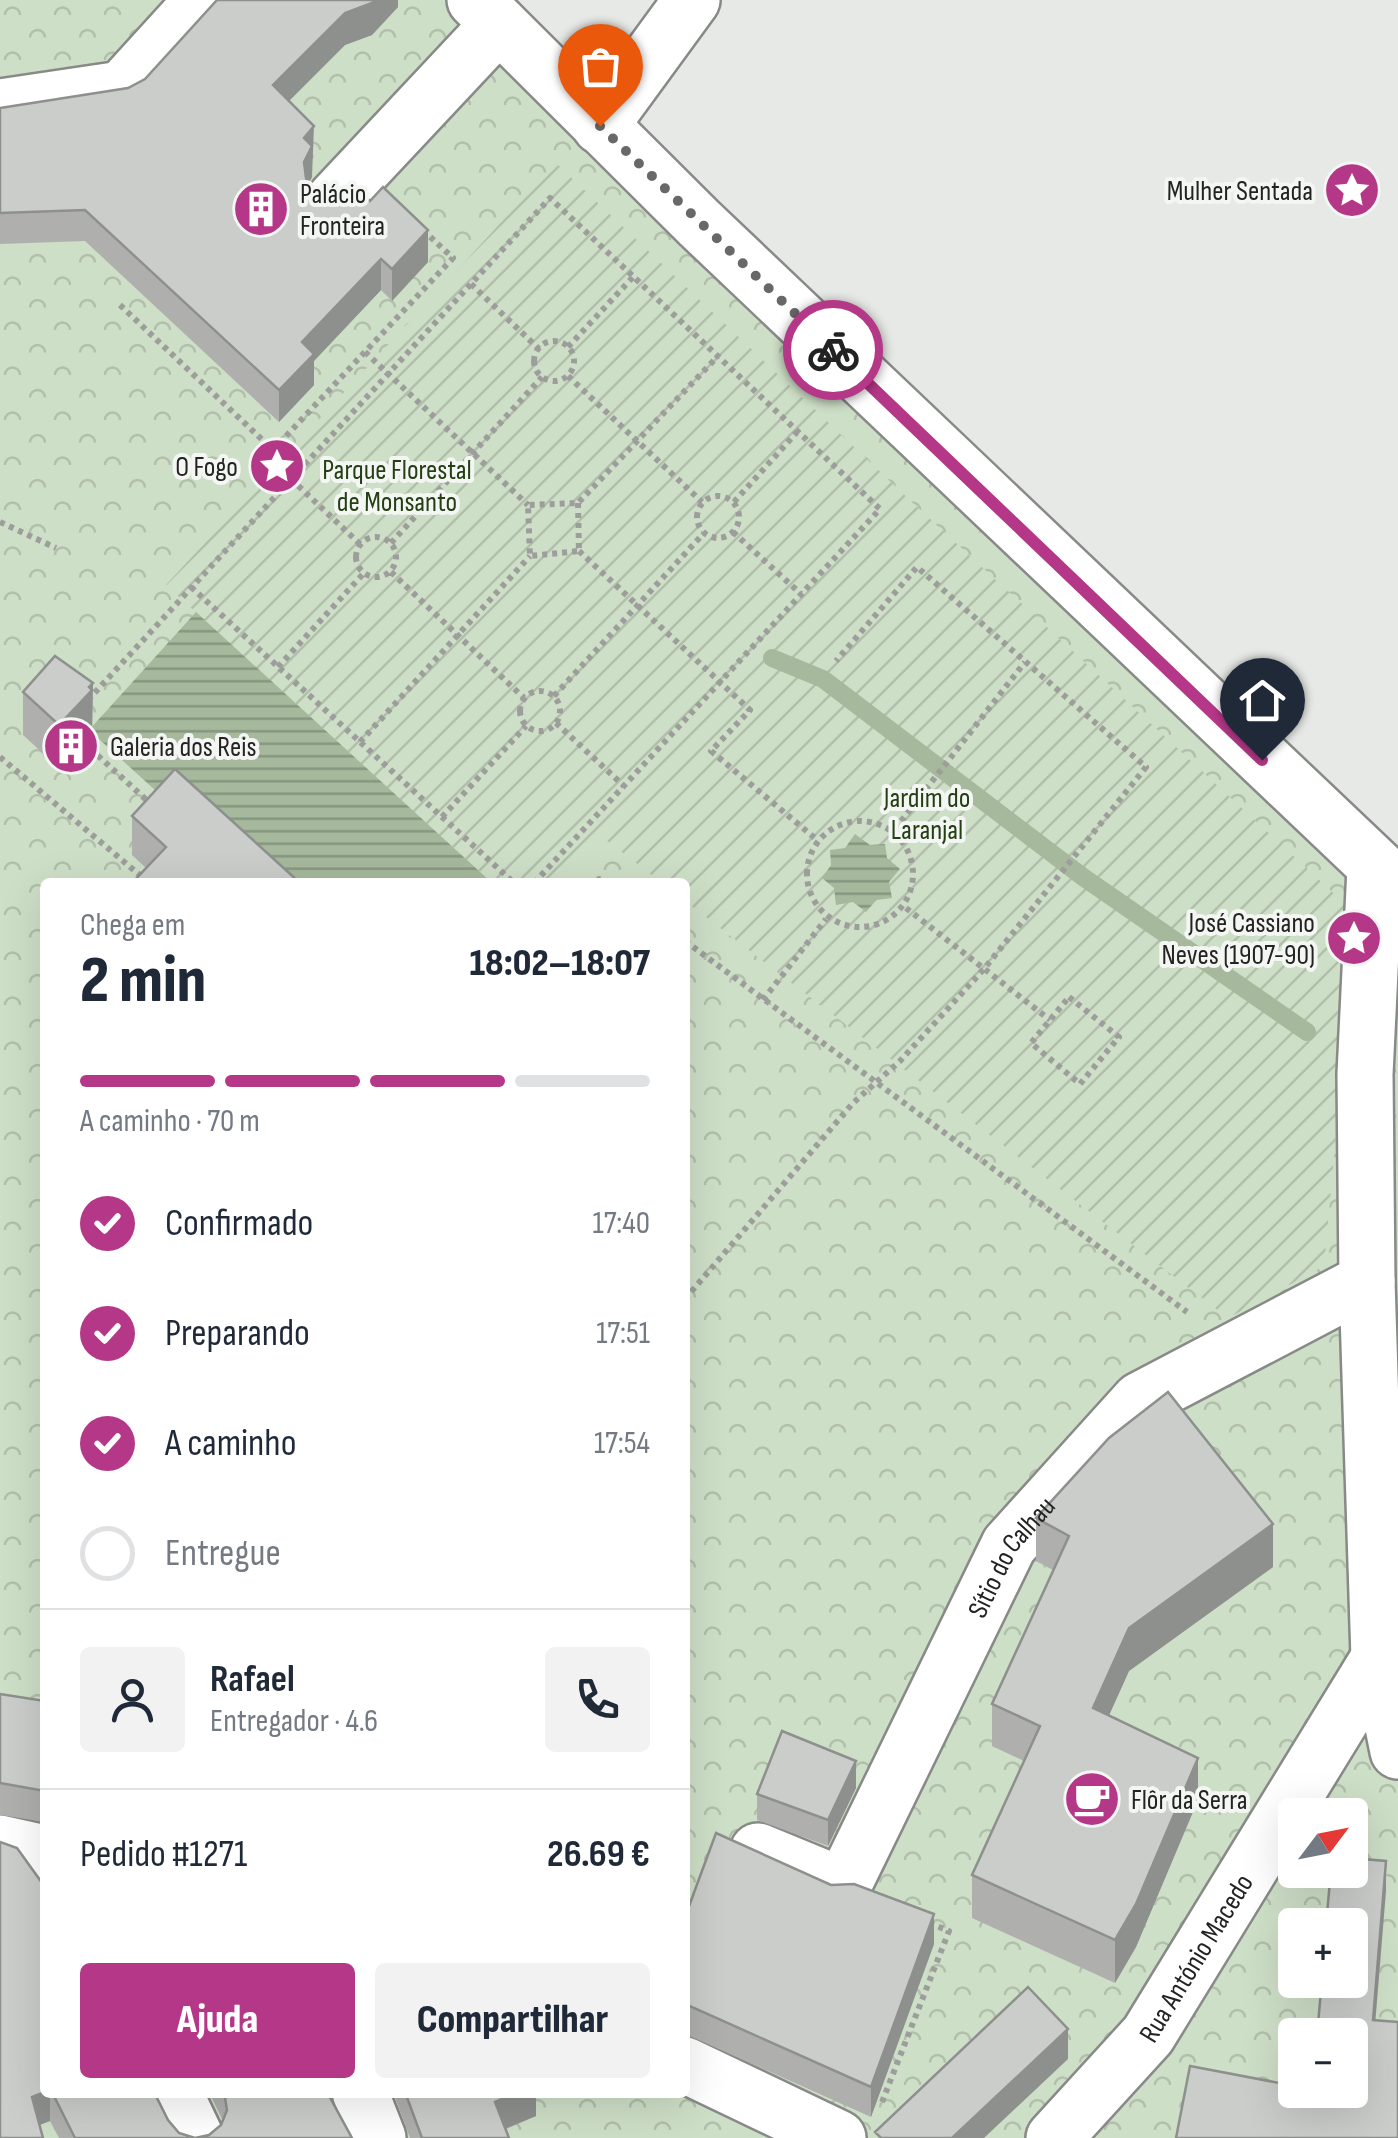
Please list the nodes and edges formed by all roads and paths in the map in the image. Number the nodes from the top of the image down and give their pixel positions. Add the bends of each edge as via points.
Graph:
1 (203, 0) edge
2 (692, 0) edge
3 (487, 12) edge
4 (0, 107) edge
5 (600, 126) junction
6 (348, 186) joint
7 (633, 276) junction
8 (471, 284) junction
9 (120, 304) dead end
10 (568, 348) junction
11 (539, 349) junction
12 (365, 352) junction
13 (718, 356) junction
14 (388, 374) junction
15 (568, 376) junction
16 (542, 377) junction
17 (798, 432) junction
18 (638, 442) junction
19 (472, 452) junction
20 (290, 479) junction
21 (702, 502) junction
22 (734, 502) junction
23 (578, 503) junction
24 (528, 505) junction
25 (0, 522) edge
26 (733, 532) junction
27 (704, 534) junction
28 (391, 544) junction
29 (361, 545) junction
30 (56, 548) dead end
31 (580, 551) junction
32 (530, 556) junction
33 (391, 572) junction
34 (364, 573) junction
35 (191, 587) junction
36 (801, 594) junction
37 (638, 606) junction
38 (457, 634) junction
39 (836, 661) dead end
40 (1025, 662) junction
41 (278, 667) junction
42 (720, 682) junction
43 (554, 696) junction
44 (524, 698) junction
45 (86, 702) edge
46 (556, 722) junction
47 (526, 726) junction
48 (83, 742) edge
49 (360, 742) junction
50 (0, 757) edge
51 (624, 786) junction
52 (167, 818) edge
53 (442, 818) junction
54 (895, 830) junction
55 (816, 839) junction
56 (143, 878) edge
57 (509, 878) edge
58 (538, 878) edge
59 (1387, 878) edge
60 (906, 908) junction
61 (826, 919) junction
62 (690, 946) edge
63 (984, 969) junction
64 (763, 1000) junction
65 (1050, 1020) junction
66 (875, 1083) junction
67 (1367, 1280) junction
68 (690, 1293) edge
69 (1234, 1353) junction
70 (1379, 1658) junction
71 (1398, 1751) edge
72 (0, 1844) edge
73 (40, 1851) edge
74 (758, 1851) edge
75 (843, 1886) junction
76 (690, 2067) edge
77 (177, 2098) edge
78 (362, 2098) edge
79 (857, 2127) edge
80 (196, 2138) edge
81 (378, 2138) edge
82 (1054, 2138) edge

1 - 4 street via 122,89
2 - 5 street
3 - 5 street
3 - 6 street
5 - 59 street
6 - 12 path via 453,258
7 - 8 path via 550,198
7 - 10 path
7 - 13 path
8 - 11 path
8 - 14 path
9 - 12 path via 272,450
10 - 11 path via 556,342
10 - 15 path via 574,364
11 - 16 path via 534,361
12 - 14 path
13 - 17 path
13 - 18 path
14 - 19 path
14 - 20 path
15 - 16 path via 552,382
15 - 18 path
16 - 19 path
17 - 22 path
17 - 36 path via 880,509
18 - 21 path
18 - 23 path
19 - 24 path
19 - 28 path
20 - 29 path
20 - 35 path
21 - 22 path via 721,496
21 - 27 path via 697,514
22 - 26 path via 739,520
23 - 24 path
23 - 31 path
24 - 32 path
25 - 30 path
26 - 27 path via 722,538
26 - 36 path
27 - 37 path
28 - 29 path via 379,537
28 - 33 path via 397,555
29 - 34 path via 356,557
31 - 32 path
31 - 37 path
32 - 38 path
33 - 34 path via 376,578
33 - 38 path
34 - 41 path
35 - 41 path
35 - 45 path
36 - 42 path
37 - 42 path
37 - 43 path
38 - 44 path
38 - 49 path
39 - 40 path via 917,567
40 - 54 path
40 - 63 path via 1146,766
41 - 49 path
42 - 51 path
42 - 55 path via 750,710 711,751
43 - 44 path via 535,690
43 - 46 path
44 - 47 path via 520,716
46 - 47 path via 546,731
46 - 51 path
47 - 53 path
48 - 52 path
49 - 53 path
50 - 56 path
51 - 58 path
53 - 57 path
54 - 55 path via 851,818
54 - 60 path via 916,872
55 - 61 path via 805,880
59 - 67 street via 1365,1074
60 - 61 path via 871,929
60 - 63 path
61 - 64 path
62 - 64 path
63 - 65 path
63 - 66 path
64 - 66 path
65 - 65 path via 1031,1044 1080,1084 1119,1037 1069,997
66 - 68 path
66 - 69 path
67 - 69 street, Sítio do Calhau
67 - 70 street
69 - 75 street, Sítio do Calhau via 1140,1400 1009,1545
70 - 71 street
70 - 82 street, Rua António Macedo via 1148,2035
72 - 73 street
74 - 75 street
75 - 79 path via 949,1932
76 - 79 street
77 - 80 street
78 - 81 street

